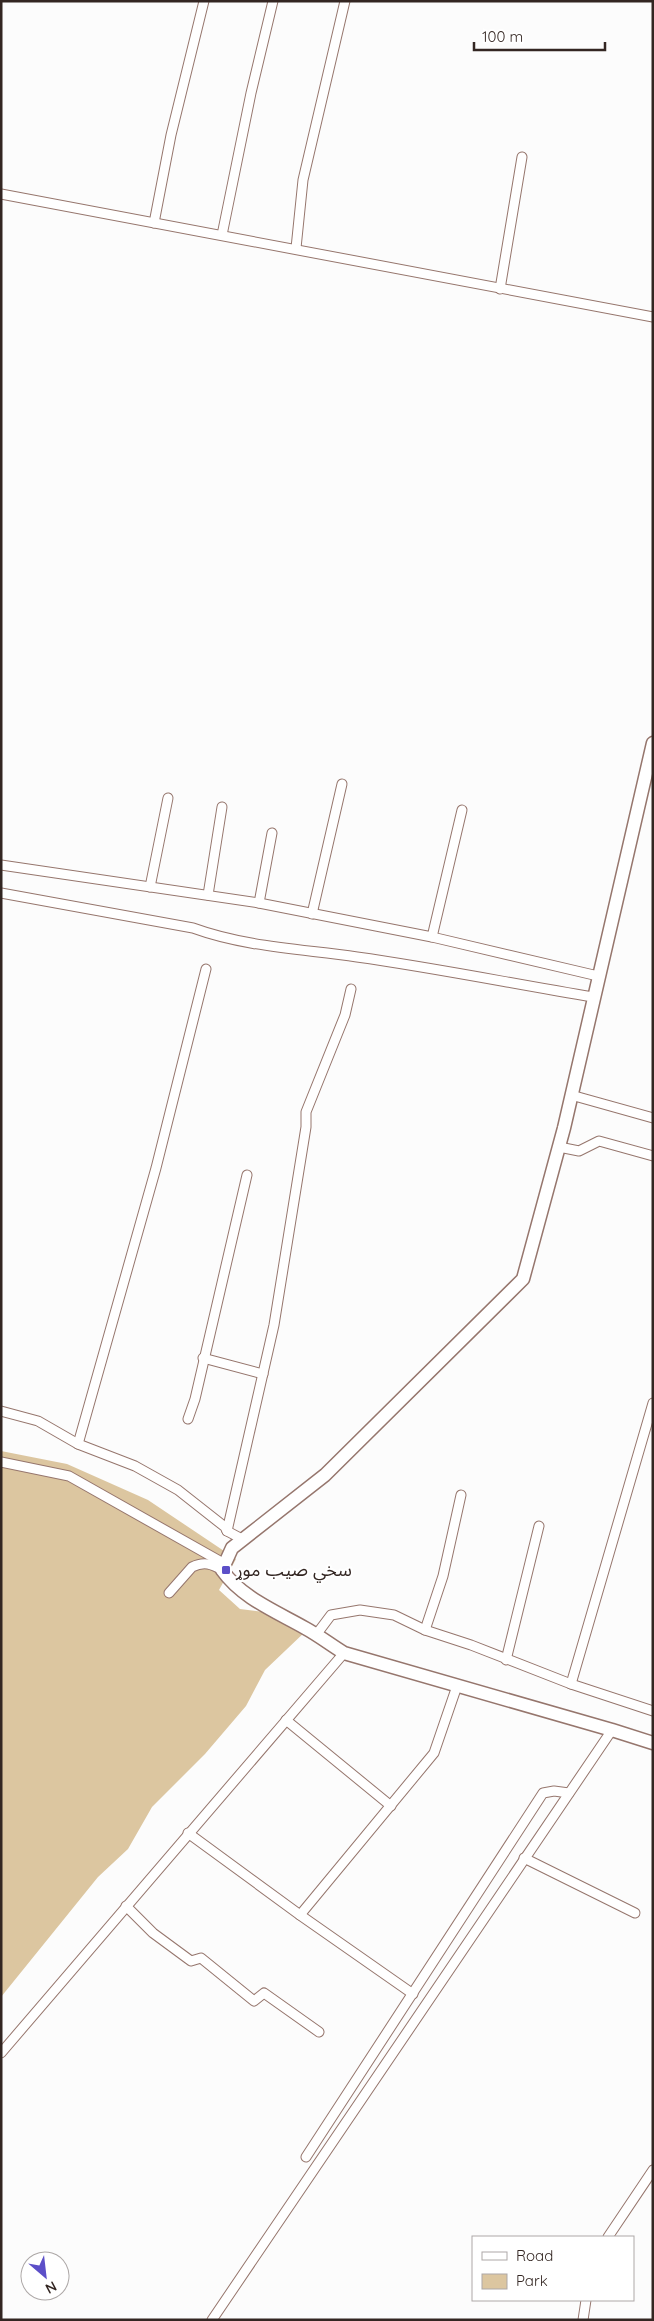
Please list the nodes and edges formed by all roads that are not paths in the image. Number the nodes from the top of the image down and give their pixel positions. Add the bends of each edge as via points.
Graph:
1 (204, 1) edge
2 (273, 1) edge
3 (345, 1) edge
4 (522, 157) dead end
5 (1, 194) edge
6 (154, 223) junction
7 (222, 235) junction
8 (296, 248) junction
9 (500, 289) junction
10 (653, 318) edge
11 (653, 743) edge
12 (342, 784) dead end
13 (168, 798) dead end
14 (222, 807) dead end
15 (462, 810) dead end
16 (272, 833) dead end
17 (1, 865) edge
18 (150, 887) junction
19 (1, 893) edge
20 (208, 895) junction
21 (258, 903) junction
22 (312, 914) junction
23 (432, 937) junction
24 (206, 969) dead end
25 (598, 976) junction
26 (351, 989) dead end
27 (593, 997) junction
28 (572, 1095) junction
29 (653, 1118) edge
30 (559, 1148) junction
31 (653, 1156) edge
32 (247, 1176) dead end
33 (203, 1358) junction
34 (263, 1374) junction
35 (653, 1403) edge
36 (1, 1412) edge
37 (188, 1419) dead end
38 (78, 1444) junction
39 (1, 1462) edge
40 (461, 1495) dead end
41 (539, 1526) dead end
42 (227, 1531) junction
43 (242, 1540) junction
44 (224, 1567) junction
45 (169, 1593) dead end
46 (425, 1630) junction
47 (316, 1635) junction
48 (344, 1653) junction
49 (506, 1660) junction
50 (571, 1684) junction
51 (457, 1686) junction
52 (653, 1710) edge
53 (286, 1720) junction
54 (612, 1730) junction
55 (653, 1743) edge
56 (570, 1793) junction
57 (391, 1806) junction
58 (188, 1833) junction
59 (524, 1858) junction
60 (126, 1906) junction
61 (635, 1913) dead end
62 (300, 1915) junction
63 (414, 1994) junction
64 (319, 2032) dead end
65 (1, 2053) edge
66 (306, 2157) dead end
67 (653, 2170) edge
68 (609, 2236) edge
69 (586, 2301) edge
70 (212, 2320) edge
71 (583, 2320) edge

1 - 6 street via 171,135
2 - 7 street
3 - 8 street via 303,180
4 - 9 street
5 - 6 street
6 - 7 street
7 - 8 street
8 - 9 street
9 - 10 street
11 - 25 street
12 - 22 street
13 - 18 street
14 - 20 street
15 - 23 street
16 - 21 street
17 - 18 street
18 - 20 street
19 - 27 street via 193,928 279,948 357,957
20 - 21 street
21 - 22 street
22 - 23 street
23 - 25 street
24 - 38 street via 156,1168
25 - 27 street
26 - 34 street via 345,1016 306,1112 274,1325
27 - 28 street
28 - 29 street
28 - 30 street
30 - 31 street via 579,1151 598,1141
30 - 43 street via 523,1279 325,1475
32 - 33 street
33 - 34 street
33 - 37 street
34 - 42 street
35 - 50 street
36 - 38 street via 38,1421
38 - 42 street via 135,1466 178,1490
39 - 44 street via 69,1476
40 - 46 street via 443,1576
41 - 49 street
42 - 43 street
43 - 44 street via 232,1548
44 - 45 street via 212,1564 192,1566
44 - 47 street via 232,1584 245,1594
46 - 47 street via 394,1615 360,1610 331,1615
46 - 49 street
47 - 48 street
48 - 51 street
48 - 53 street
49 - 50 street
50 - 52 street
51 - 54 street
51 - 57 street via 434,1753
53 - 57 street
53 - 58 street
54 - 55 street
54 - 56 street
56 - 59 street
56 - 63 street via 543,1793
57 - 62 street
58 - 60 street
58 - 62 street
59 - 61 street
59 - 70 street
60 - 64 street via 153,1933 191,1961 201,1958 254,2001 264,1993
60 - 65 street
62 - 63 street
63 - 66 street
67 - 68 street
69 - 71 street

